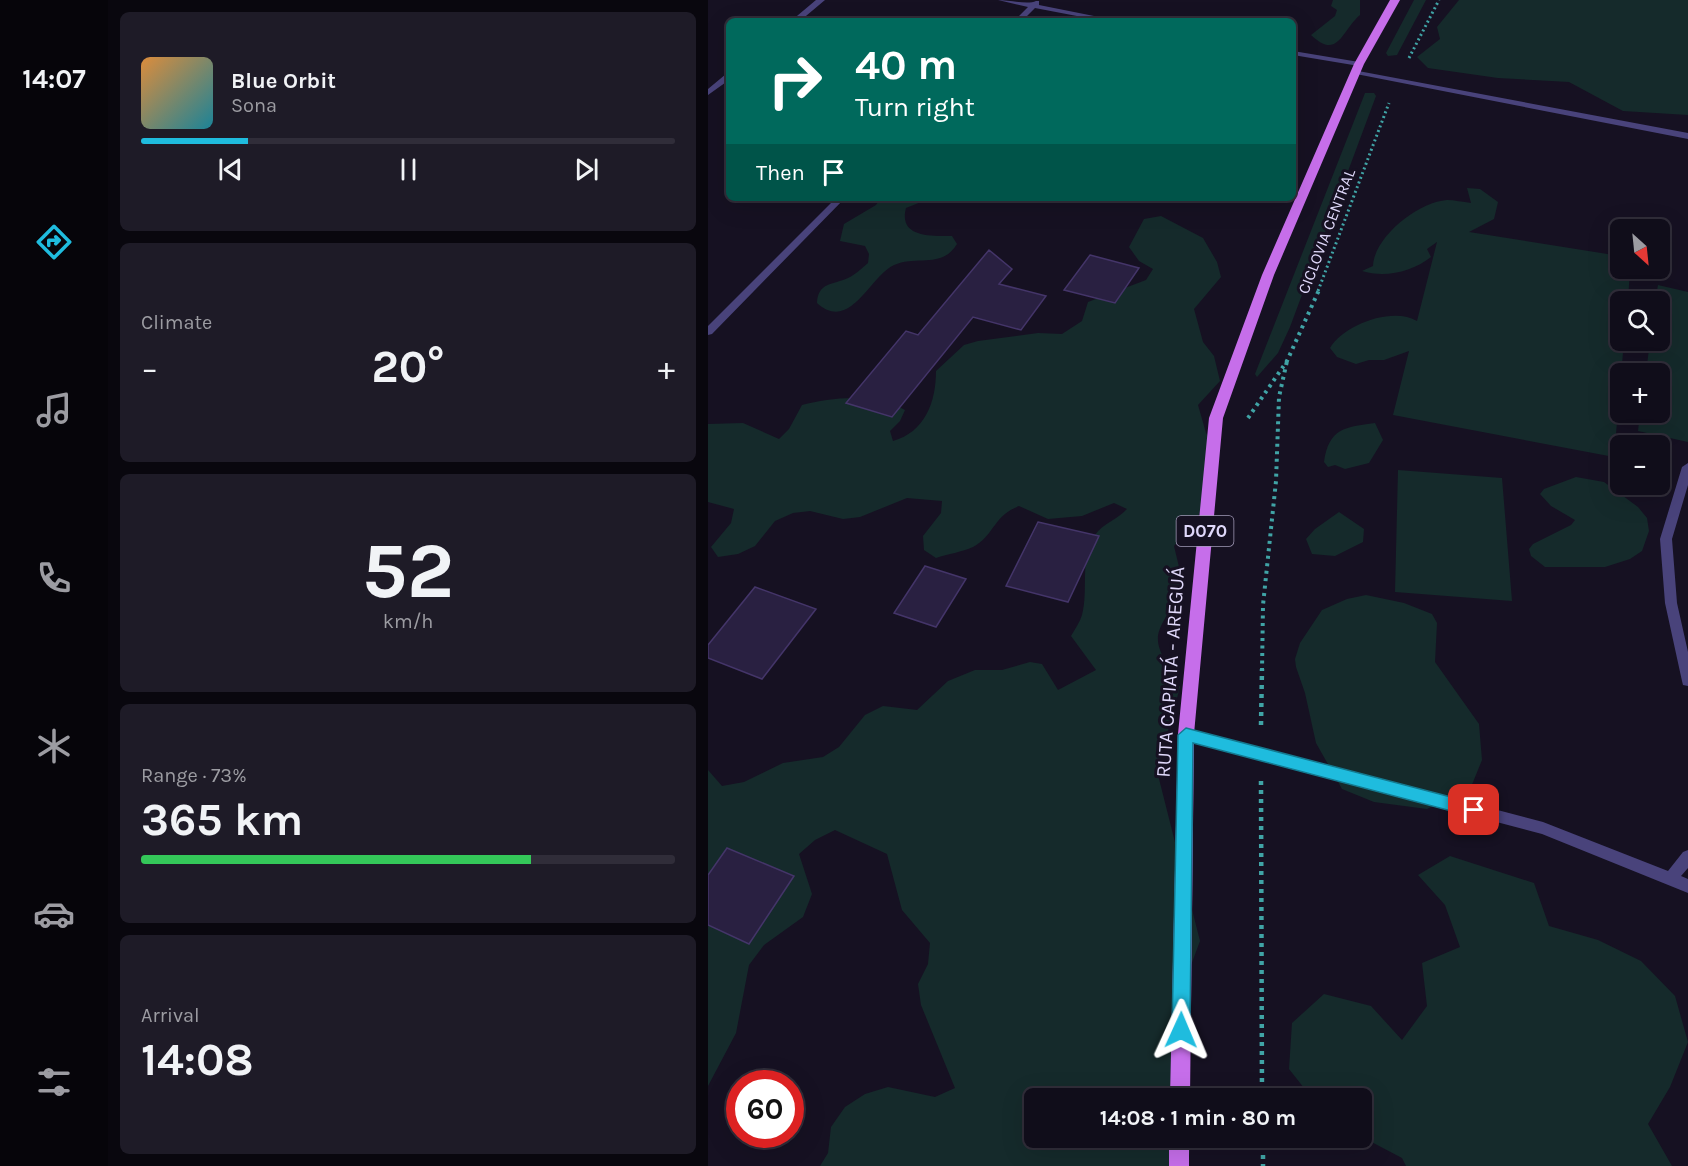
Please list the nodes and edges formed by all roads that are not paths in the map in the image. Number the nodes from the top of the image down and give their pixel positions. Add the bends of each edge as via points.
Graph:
1 (821, 0) edge
2 (1002, 0) edge
3 (1039, 0) edge
4 (1395, 0) edge
5 (1032, 6) junction
6 (799, 18) edge
7 (1021, 18) edge
8 (1098, 18) edge
9 (1296, 53) edge
10 (1358, 68) junction
11 (726, 78) edge
12 (708, 93) edge
13 (1688, 136) edge
14 (838, 201) edge
15 (708, 332) edge
16 (1688, 467) edge
17 (1688, 681) edge
18 (1186, 735) junction
19 (1688, 857) edge
20 (1670, 879) junction
21 (1688, 886) edge
22 (1180, 1088) edge
23 (1179, 1148) edge
24 (1179, 1166) edge

1 - 6 street
2 - 5 street
3 - 5 street
4 - 10 main road, RUTA CAPIATÁ - AREGUÁ / D070
5 - 7 street
5 - 8 street
9 - 10 street
10 - 13 street via 1398,80
10 - 18 main road, RUTA CAPIATÁ - AREGUÁ / D070 via 1268,275 1216,418
11 - 12 street
14 - 15 street
16 - 17 street via 1666,539 1671,603
18 - 20 street via 1543,828
18 - 22 main road, RUTA CAPIATÁ - AREGUÁ / D070
19 - 20 street
20 - 21 street
23 - 24 main road

